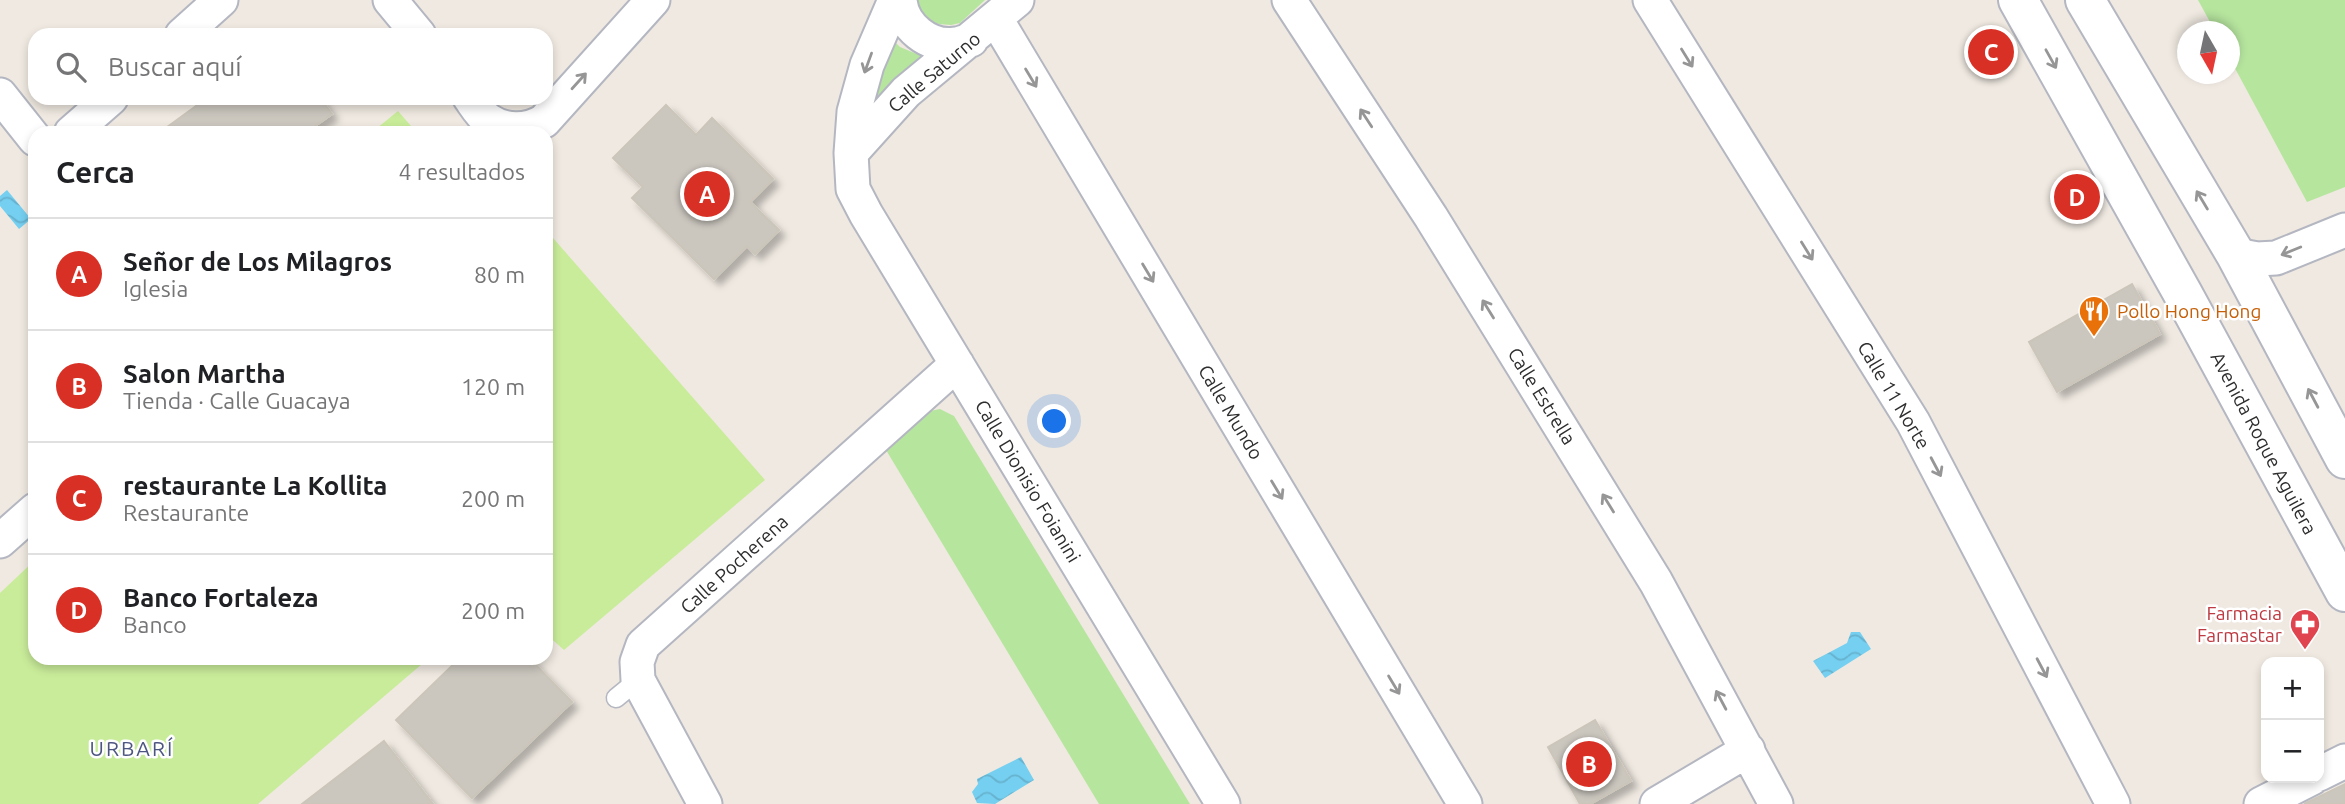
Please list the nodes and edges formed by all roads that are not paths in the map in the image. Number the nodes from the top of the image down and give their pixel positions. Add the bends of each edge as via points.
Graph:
1 (222, 0) edge
2 (390, 0) edge
3 (653, 0) edge
4 (897, 0) edge
5 (1289, 0) edge
6 (1650, 0) edge
7 (2018, 0) edge
8 (2085, 0) edge
9 (995, 20) edge
10 (190, 28) edge
11 (413, 28) edge
12 (0, 95) edge
13 (103, 105) edge
14 (475, 105) edge
15 (79, 126) edge
16 (498, 126) edge
17 (535, 126) edge
18 (28, 130) edge
19 (850, 153) junction
20 (2345, 230) edge
21 (2236, 255) junction
22 (957, 364) junction
23 (2345, 458) edge
24 (28, 516) edge
25 (0, 541) edge
26 (2345, 592) edge
27 (1748, 750) junction
28 (2345, 761) edge
29 (2324, 772) edge
30 (2302, 783) edge
31 (705, 804) edge
32 (1223, 804) edge
33 (1465, 804) edge
34 (1657, 804) edge
35 (1776, 804) edge
36 (2113, 804) edge
37 (2261, 804) edge

1 - 10 street
2 - 11 street
17 -> 3 street
4 - 9 street via 920,36 937,43 954,44
4 -> 19 street, Calle Saturno via 867,65 854,112
27 -> 5 street, Calle Estrella via 1657,582 1431,217
6 -> 36 street, Calle 11 Norte via 1913,422
7 -> 26 main road, Avenida Roque Aguilera
21 -> 8 main road
9 - 19 street, Calle Saturno via 906,92
9 -> 33 street, Calle Mundo
12 - 18 street
13 - 15 street
14 -> 16 street
19 - 22 street, Calle Dionisio Foianini via 853,189
20 -> 21 street via 2276,258
23 -> 21 main road
22 - 31 street, Calle Pocherena via 643,645 627,689
22 - 32 street, Calle Dionisio Foianini
24 - 25 street
27 - 34 street
27 - 35 street, Calle Estrella
28 - 29 street
30 - 37 street

